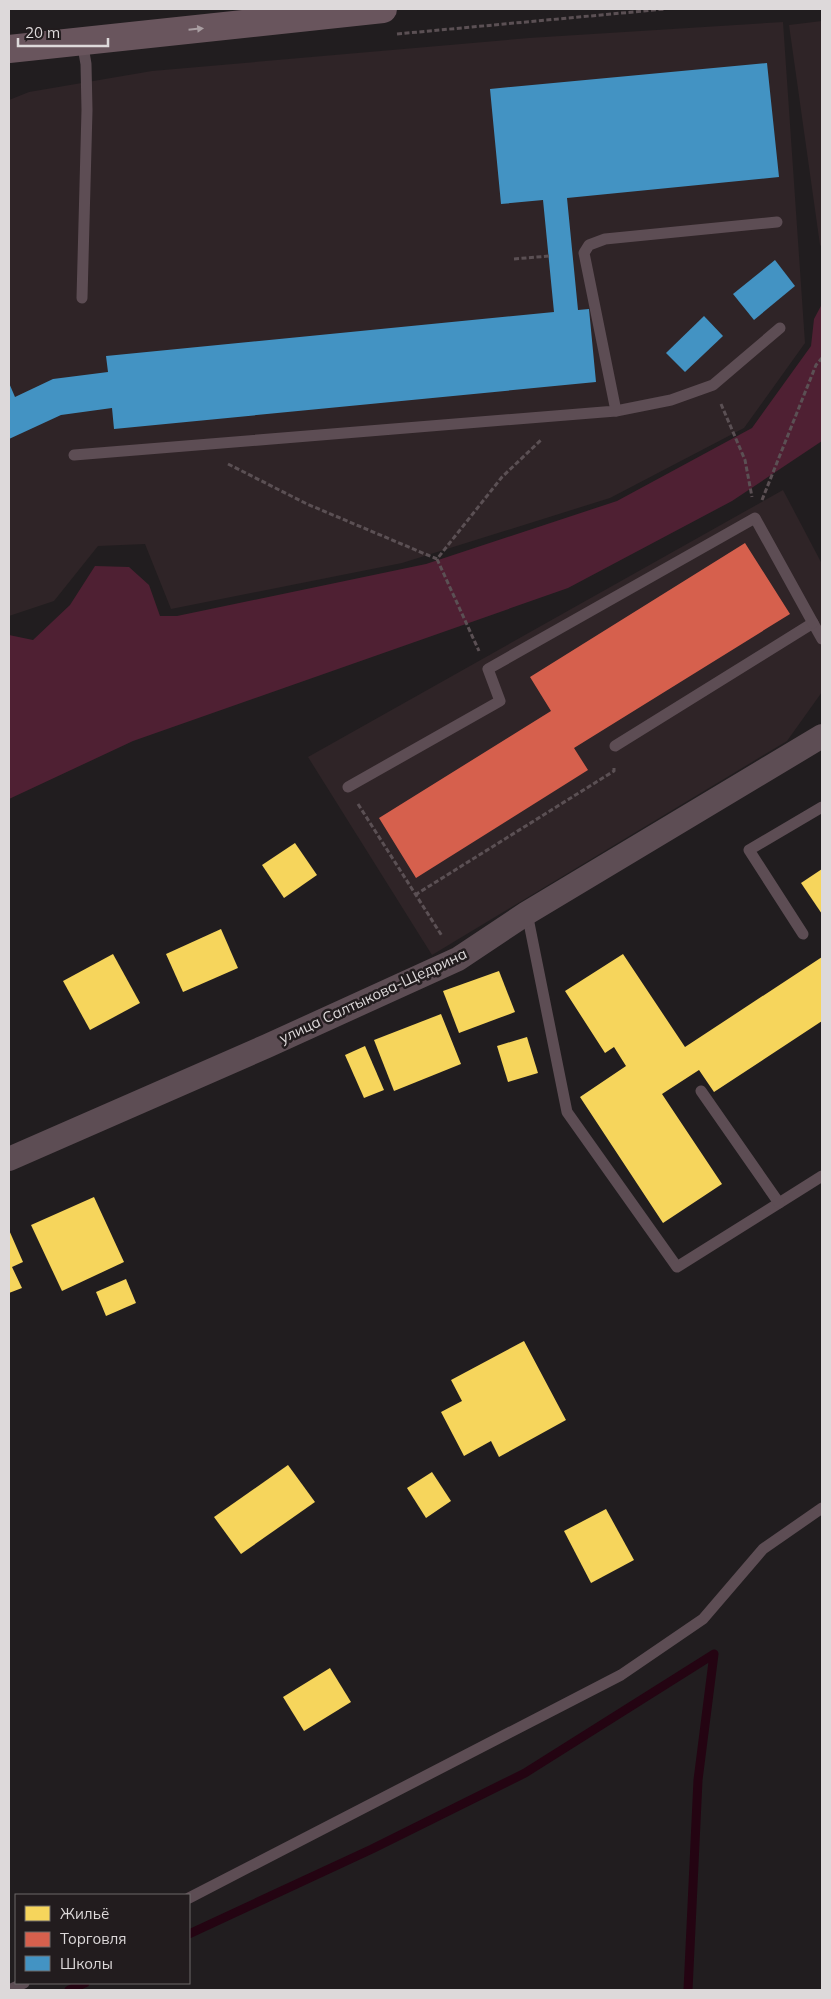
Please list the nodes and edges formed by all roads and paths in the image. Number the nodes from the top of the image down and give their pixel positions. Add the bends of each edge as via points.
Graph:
1 (384, 9) edge
2 (82, 41) junction
3 (9, 49) edge
4 (777, 222) dead end
5 (548, 256) dead end
6 (514, 259) dead end
7 (82, 298) dead end
8 (780, 328) dead end
9 (822, 358) edge
10 (713, 385) junction
11 (616, 411) junction
12 (568, 415) junction
13 (191, 445) junction
14 (74, 455) dead end
15 (755, 518) junction
16 (436, 559) junction
17 (813, 623) junction
18 (822, 639) edge
19 (488, 669) junction
20 (822, 736) edge
21 (615, 746) joint
22 (348, 787) joint
23 (822, 807) edge
24 (415, 895) junction
25 (528, 913) junction
26 (803, 934) dead end
27 (458, 959) junction
28 (701, 1090) dead end
29 (9, 1159) edge
30 (822, 1176) edge
31 (779, 1203) junction
32 (822, 1508) edge
33 (190, 1897) edge
34 (22, 1984) edge
35 (9, 1990) edge

2 -> 1 main road
2 - 3 main road
2 - 7 lane via 87,110
4 - 11 lane via 605,239 589,245 584,253
5 - 6 path
8 - 10 lane
9 - 15 path via 816,365
10 - 11 lane via 671,400
10 - 15 path via 745,460
11 - 12 lane
12 - 13 lane
12 - 16 path via 502,478
13 - 14 lane
13 - 16 path via 307,504
15 - 17 lane
15 - 19 lane
16 - 19 path
17 - 18 lane
17 - 21 lane
19 - 22 lane via 500,700
20 - 25 street, улица Салтыкова-Щедрина
21 - 24 path via 614,771
22 - 24 path
23 - 26 lane via 749,850
24 - 27 path
25 - 27 street, улица Салтыкова-Щедрина
25 - 31 lane via 567,1112 677,1266
27 - 29 street, улица Салтыкова-Щедрина
28 - 31 lane
30 - 31 lane
32 - 33 lane via 763,1549 703,1619 621,1675
34 - 35 lane

